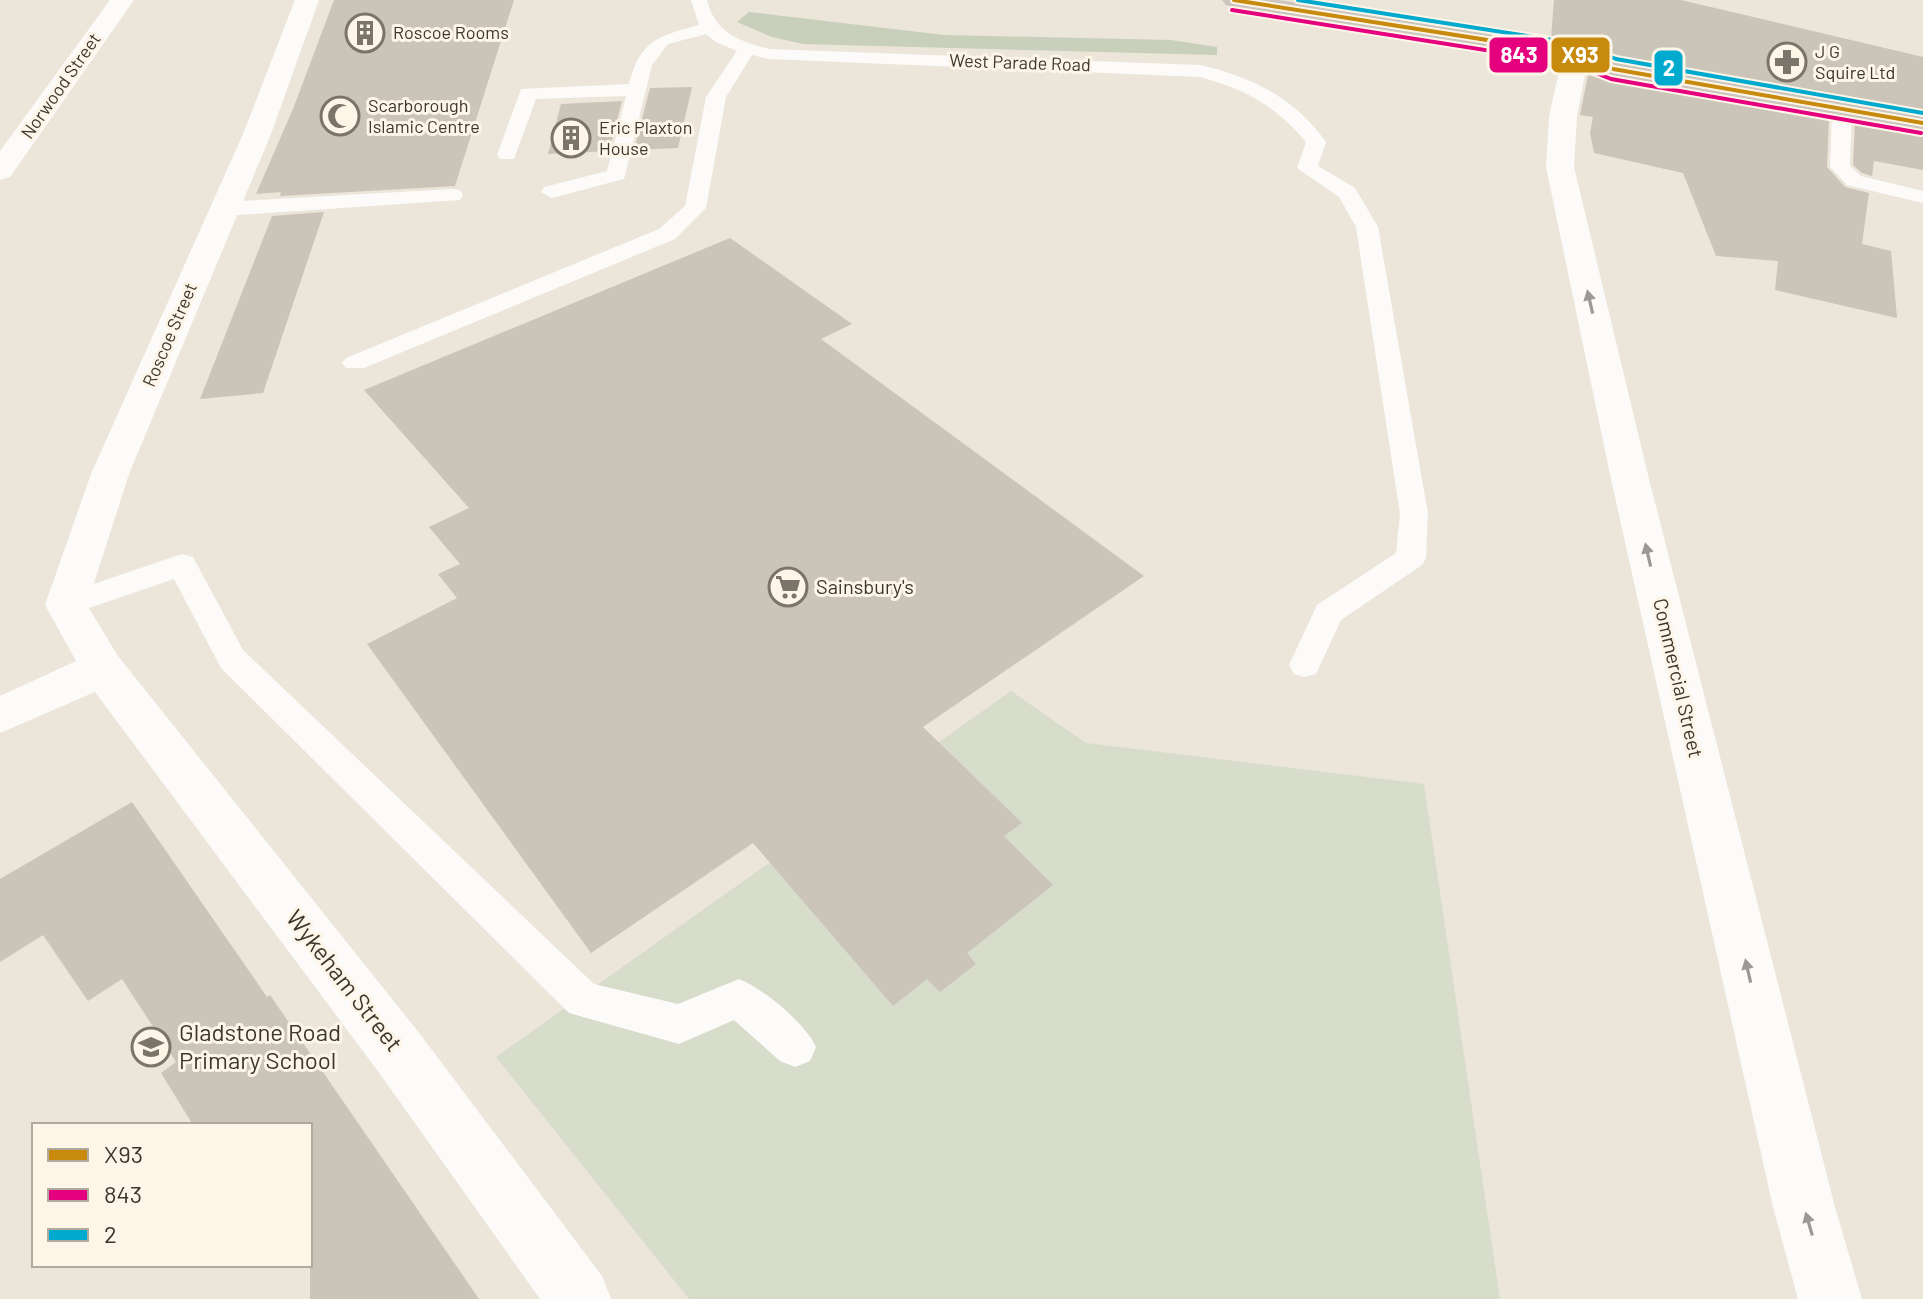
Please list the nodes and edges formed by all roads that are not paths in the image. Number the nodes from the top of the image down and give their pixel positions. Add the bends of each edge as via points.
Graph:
1 (122, 0) edge
2 (307, 0) edge
3 (699, 0) edge
4 (1234, 0) edge
5 (1280, 3) edge
6 (707, 28) junction
7 (748, 48) junction
8 (1583, 56) junction
9 (1237, 81) junction
10 (634, 90) junction
11 (1212, 92) dead end
12 (1923, 106) edge
13 (1842, 108) junction
14 (1923, 123) edge
15 (507, 155) dead end
16 (0, 171) edge
17 (552, 192) dead end
18 (452, 195) dead end
19 (1923, 197) edge
20 (224, 209) junction
21 (355, 363) dead end
22 (66, 605) junction
23 (1305, 665) dead end
24 (102, 668) junction
25 (0, 715) edge
26 (795, 1047) dead end
27 (579, 1299) edge
28 (1830, 1299) edge

1 - 16 street, Norwood Street
2 - 20 street, Roscoe Street
3 - 6 lane
4 - 5 highway
5 - 8 highway
6 - 7 lane, West Parade Road
6 - 10 lane via 662,40 643,64
7 - 9 lane, West Parade Road via 769,54 1201,71
7 - 21 lane via 716,97 695,208 667,234
8 - 12 highway via 1617,52
8 - 13 highway via 1613,69
28 -> 8 street, Commercial Street via 1630,479 1560,167 1563,116
9 - 11 lane
9 - 23 lane, West Parade Road via 1273,95 1295,114 1316,142 1307,168 1347,193 1367,227 1414,514 1411,558 1328,613
10 - 15 lane via 528,93
10 - 17 lane via 617,175
13 - 14 highway
13 - 19 lane via 1840,167 1854,181
18 - 20 lane
20 - 22 street, Roscoe Street via 110,474
22 - 24 street
22 - 26 lane via 182,565 232,659 583,1000 679,1024 739,998
24 - 25 street
24 - 27 street, Wykeham Street via 400,1054

